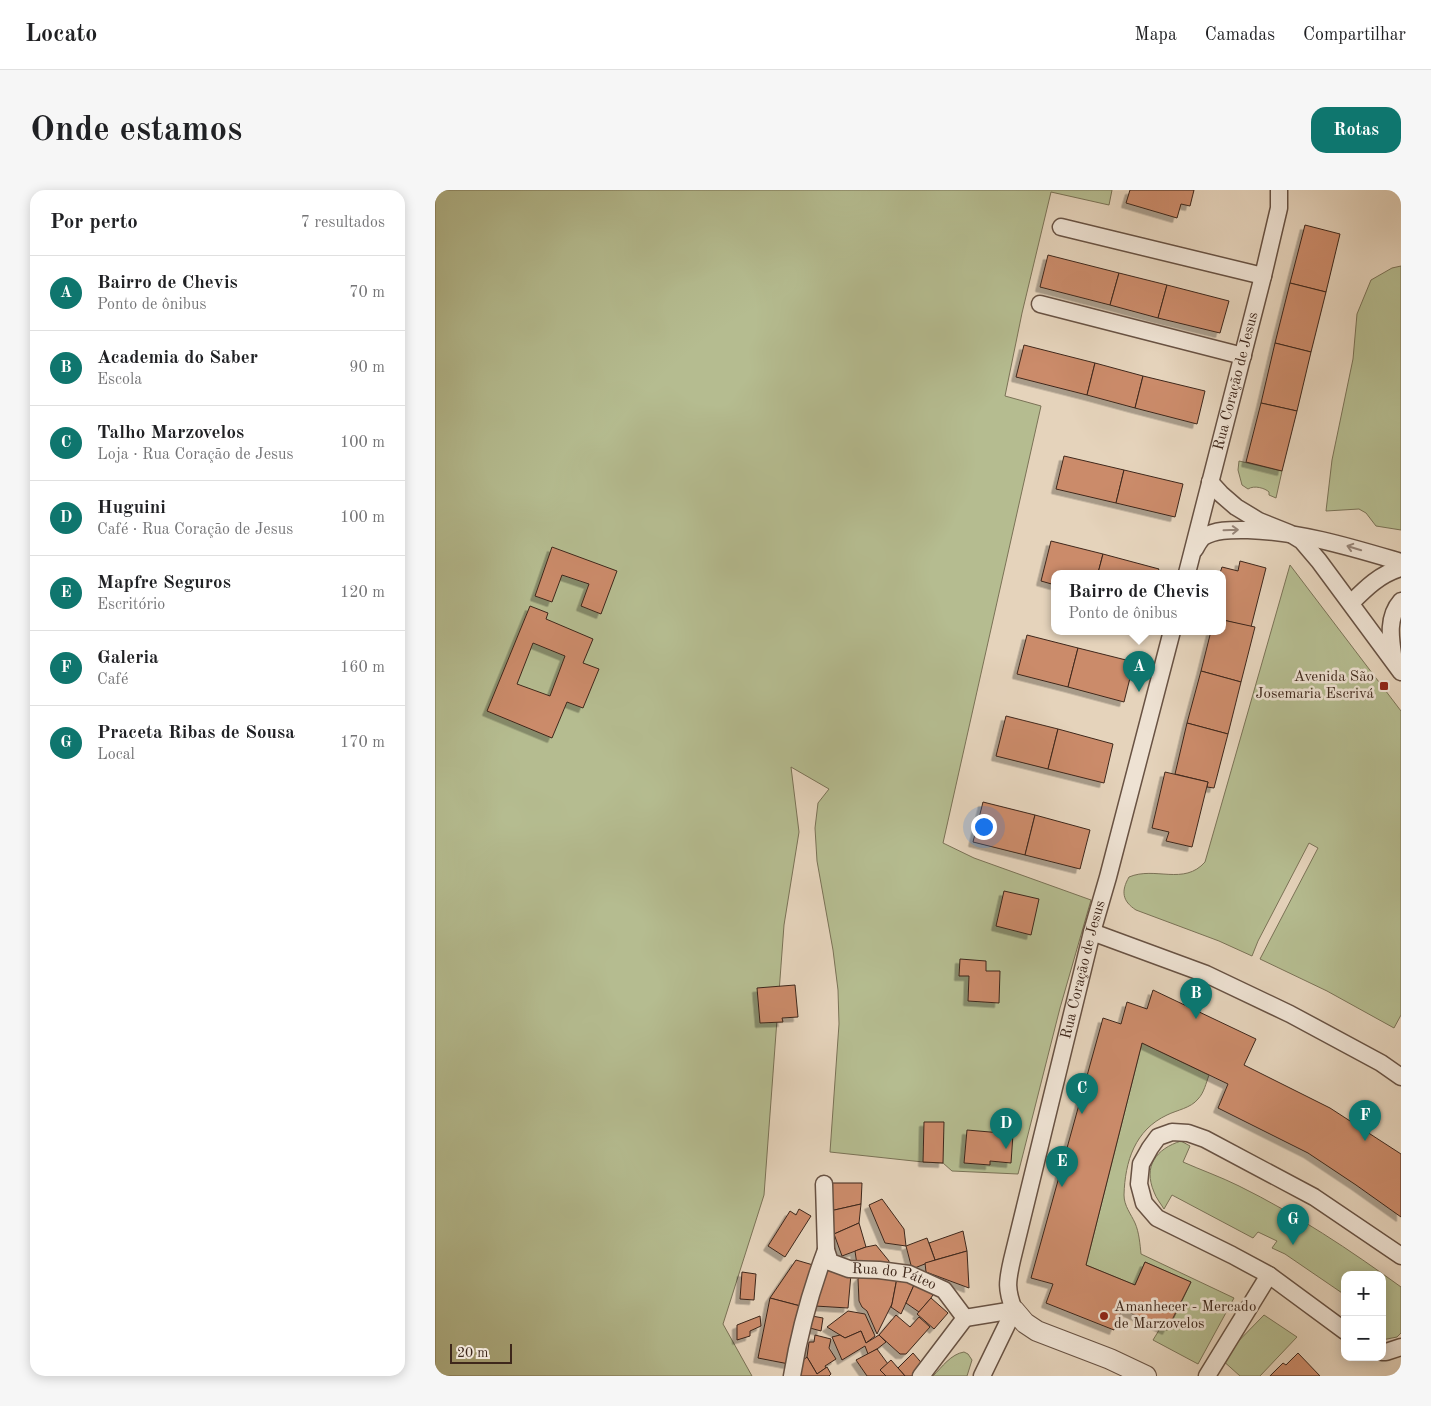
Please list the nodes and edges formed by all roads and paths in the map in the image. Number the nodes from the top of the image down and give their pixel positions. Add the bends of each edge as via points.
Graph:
1 (1279, 190) edge
2 (1061, 226) dead end
3 (1263, 276) junction
4 (1041, 304) dead end
5 (1243, 356) junction
6 (1210, 482) junction
7 (1289, 533) junction
8 (1192, 553) junction
9 (1401, 562) edge
10 (1401, 568) edge
11 (1188, 570) edge
12 (1401, 601) edge
13 (1351, 603) junction
14 (1171, 635) edge
15 (1397, 668) edge
16 (1092, 932) junction
17 (1401, 1077) edge
18 (824, 1184) dead end
19 (826, 1250) junction
20 (1401, 1256) edge
21 (1269, 1275) junction
22 (1014, 1310) junction
23 (965, 1318) junction
24 (1341, 1328) edge
25 (1401, 1347) edge
26 (1386, 1352) edge
27 (792, 1376) edge
28 (921, 1376) edge
29 (982, 1376) edge
30 (1146, 1376) edge
31 (1207, 1376) edge

1 - 3 street, Rua Coração de Jesus via 1279,208
2 - 3 street
3 - 5 street, Rua Coração de Jesus
4 - 5 street
5 - 6 street, Rua Coração de Jesus
6 - 7 street via 1236,507
6 - 8 street, Rua Coração de Jesus
8 -> 7 street via 1202,538 1221,531
9 -> 7 street
7 - 13 street via 1308,547
8 - 11 street, Rua Coração de Jesus
10 - 13 street via 1388,572 1369,585
12 - 15 street via 1395,607 1390,632
13 - 15 street
14 - 16 street, Rua Coração de Jesus
16 - 17 street via 1215,978 1290,1014
16 - 22 street, Rua Coração de Jesus via 1007,1280
18 - 19 street
19 - 23 street, Rua do Páteo via 831,1262 849,1269 909,1274 944,1290
19 - 27 street
20 - 21 street via 1314,1197 1205,1139 1172,1132 1159,1137 1141,1164 1139,1184 1144,1203 1157,1218
21 - 24 street
21 - 31 street
22 - 23 street
22 - 29 street
22 - 30 street via 1037,1331
23 - 28 street
25 - 26 street

